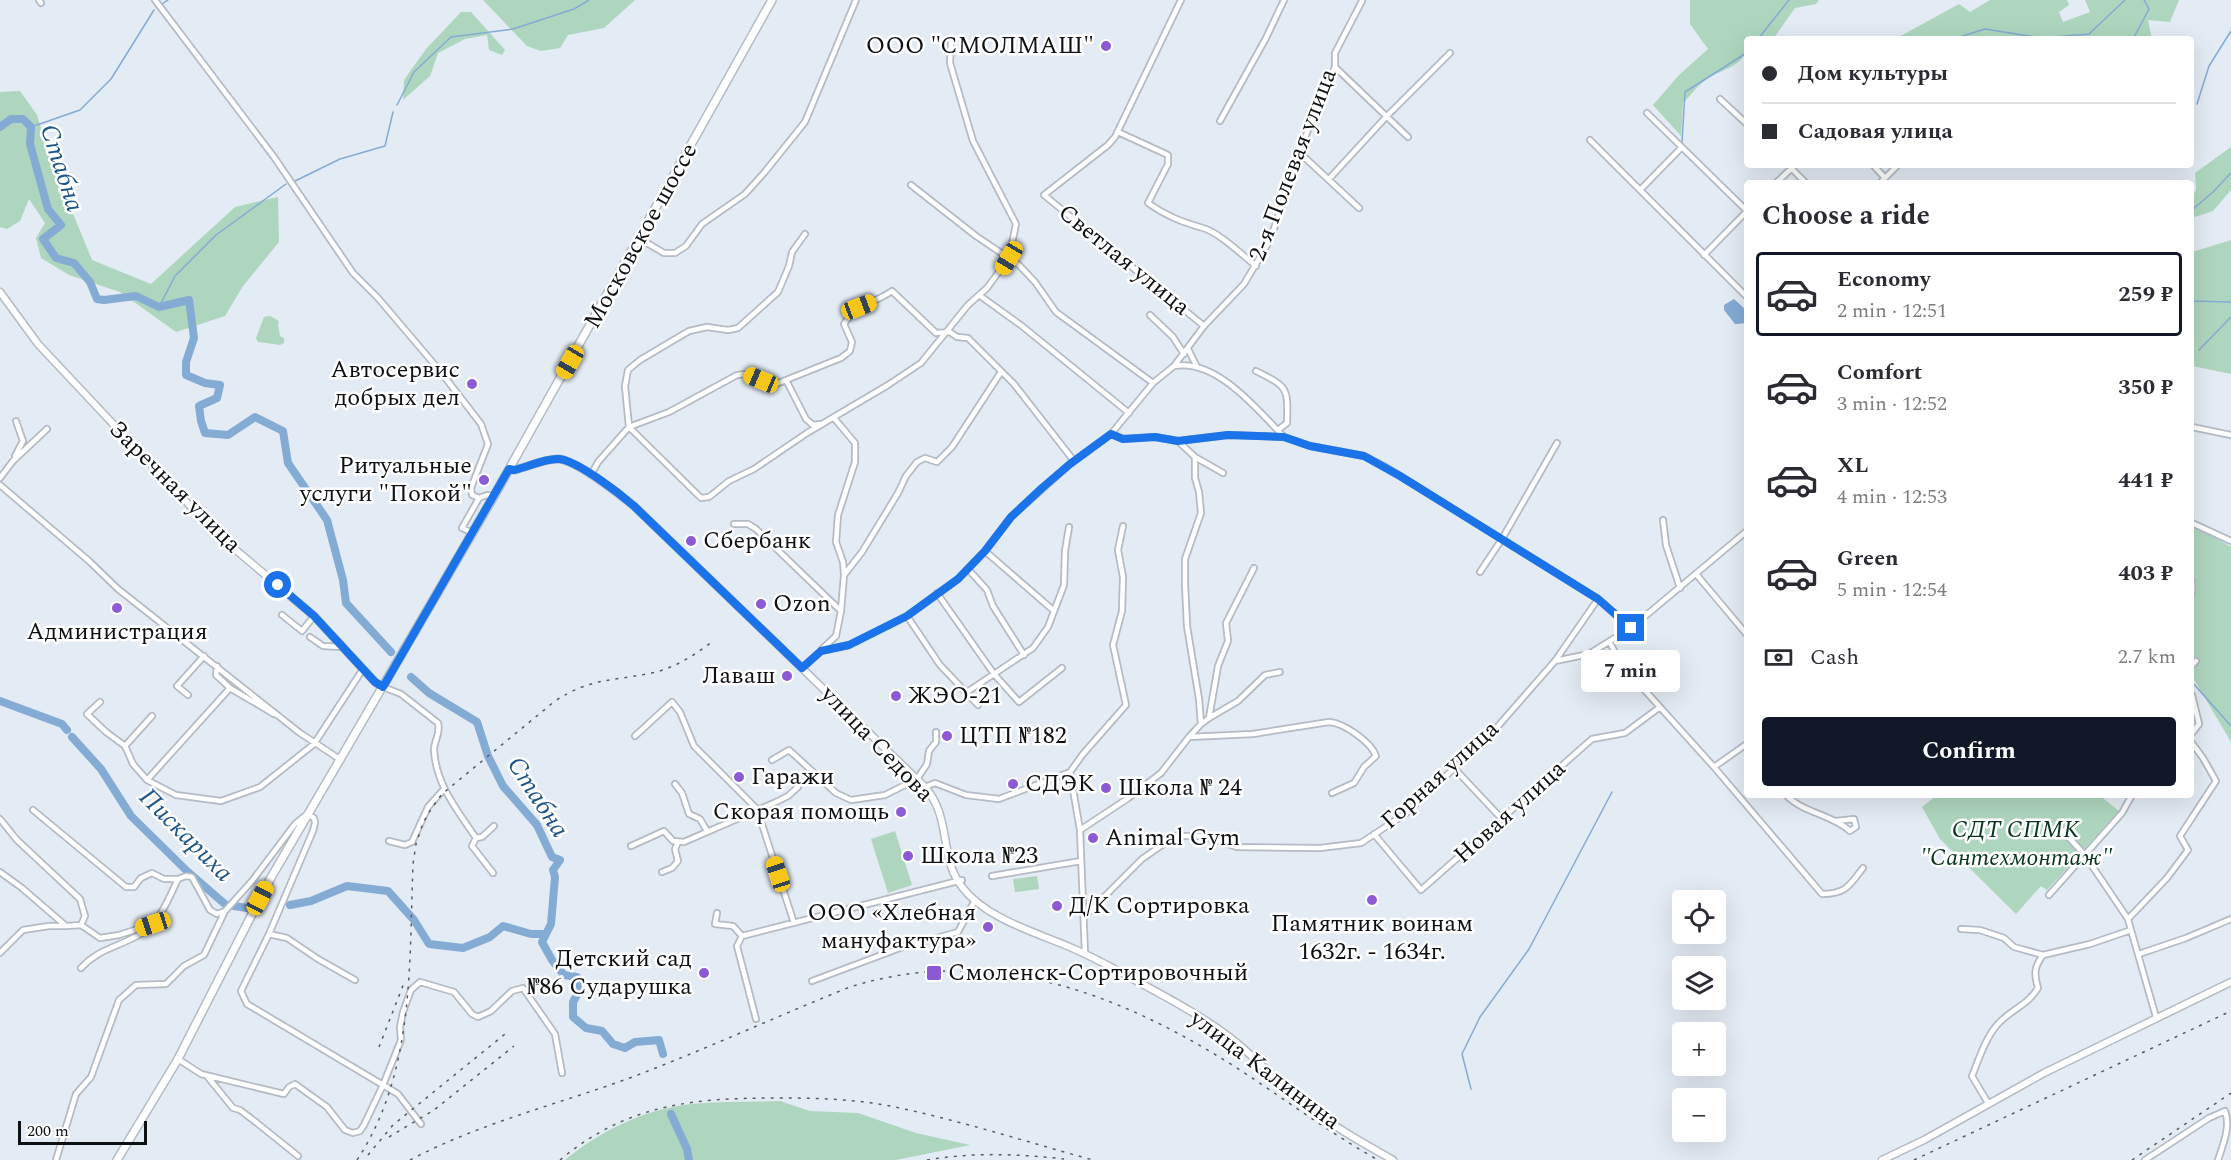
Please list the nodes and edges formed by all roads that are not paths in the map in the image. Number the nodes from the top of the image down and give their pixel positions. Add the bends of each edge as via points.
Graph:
1 (155, 0) edge
2 (772, 0) edge
3 (856, 0) edge
4 (1181, 0) edge
5 (1284, 0) edge
6 (1362, 1) edge
7 (951, 42) dead end
8 (1450, 53) dead end
9 (1335, 67) junction
10 (1720, 99) dead end
11 (1647, 113) dead end
12 (1386, 117) junction
13 (1220, 121) dead end
14 (1744, 121) edge
15 (1118, 132) junction
16 (1408, 137) dead end
17 (1590, 140) dead end
18 (1682, 147) junction
19 (1300, 154) junction
20 (1789, 168) edge
21 (1793, 168) edge
22 (1876, 168) edge
23 (1895, 168) edge
24 (1885, 178) joint
25 (1329, 179) junction
26 (1779, 180) edge
27 (1803, 180) edge
28 (911, 185) dead end
29 (1641, 189) junction
30 (1359, 208) dead end
31 (1744, 208) edge
32 (1744, 214) edge
33 (805, 234) dead end
34 (640, 239) junction
35 (1704, 255) junction
36 (1009, 258) junction
37 (1257, 266) junction
38 (0, 292) edge
39 (1744, 294) edge
40 (979, 295) junction
41 (1150, 315) dead end
42 (1204, 326) junction
43 (943, 334) junction
44 (1188, 349) junction
45 (1184, 354) junction
46 (1174, 366) junction
47 (1197, 367) junction
48 (1256, 371) dead end
49 (1001, 372) junction
50 (786, 380) junction
51 (1154, 383) junction
52 (1129, 413) junction
53 (834, 418) junction
54 (16, 421) dead end
55 (826, 423) junction
56 (629, 427) junction
57 (2194, 427) edge
58 (47, 429) dead end
59 (1278, 430) junction
60 (1111, 434) junction
61 (2231, 435) edge
62 (1284, 437) junction
63 (1178, 441) junction
64 (1557, 443) dead end
65 (1195, 457) junction
66 (13, 461) junction
67 (1074, 461) junction
68 (509, 469) junction
69 (1223, 473) dead end
70 (591, 475) junction
71 (0, 478) edge
72 (0, 485) edge
73 (494, 496) junction
74 (479, 498) junction
75 (1664, 520) dead end
76 (734, 524) dead end
77 (2194, 524) edge
78 (1123, 526) dead end
79 (1069, 527) dead end
80 (473, 533) junction
81 (1744, 533) edge
82 (1502, 539) junction
83 (2231, 541) edge
84 (985, 551) junction
85 (1254, 568) dead end
86 (968, 569) junction
87 (1480, 572) dead end
88 (1695, 574) junction
89 (844, 575) junction
90 (1680, 588) junction
91 (938, 593) junction
92 (1598, 599) junction
93 (1053, 610) junction
94 (842, 611) junction
95 (282, 615) dead end
96 (314, 616) junction
97 (907, 616) junction
98 (1631, 628) junction
99 (1744, 631) edge
100 (310, 637) dead end
101 (1610, 642) junction
102 (343, 647) junction
103 (821, 651) junction
104 (1024, 655) junction
105 (204, 656) junction
106 (1555, 660) junction
107 (217, 666) junction
108 (802, 668) junction
109 (1062, 668) dead end
110 (363, 669) junction
111 (1280, 672) dead end
112 (994, 674) junction
113 (385, 684) junction
114 (230, 688) junction
115 (967, 692) junction
116 (188, 695) dead end
117 (100, 702) dead end
118 (2194, 703) edge
119 (978, 705) dead end
120 (1660, 707) junction
121 (277, 715) junction
122 (152, 716) dead end
123 (1209, 718) junction
124 (1201, 724) junction
125 (2194, 730) edge
126 (936, 732) dead end
127 (635, 736) dead end
128 (1189, 737) junction
129 (314, 744) junction
130 (125, 746) junction
131 (1744, 746) edge
132 (2194, 746) edge
133 (341, 760) junction
134 (772, 760) dead end
135 (1714, 767) junction
136 (1454, 768) junction
137 (1070, 772) junction
138 (917, 779) junction
139 (147, 780) junction
140 (675, 783) dead end
141 (798, 787) dead end
142 (925, 787) junction
143 (444, 789) junction
144 (1332, 793) dead end
145 (1790, 798) edge
146 (2130, 798) edge
147 (757, 809) junction
148 (33, 810) dead end
149 (309, 815) junction
150 (0, 819) edge
151 (1502, 819) junction
152 (1836, 820) dead end
153 (494, 826) dead end
154 (2060, 828) dead end
155 (1080, 830) junction
156 (707, 831) junction
157 (1376, 836) junction
158 (476, 838) junction
159 (389, 841) dead end
160 (678, 842) junction
161 (631, 846) dead end
162 (2084, 854) junction
163 (1081, 861) junction
164 (1863, 868) dead end
165 (0, 872) edge
166 (662, 872) dead end
167 (493, 873) dead end
168 (992, 876) dead end
169 (178, 879) junction
170 (960, 881) junction
171 (2049, 895) dead end
172 (975, 900) junction
173 (225, 911) junction
174 (717, 914) dead end
175 (1084, 917) junction
176 (2128, 919) junction
177 (2231, 919) edge
178 (794, 923) junction
179 (153, 924) junction
180 (81, 925) junction
181 (66, 926) junction
182 (1961, 929) dead end
183 (2131, 930) junction
184 (269, 934) junction
185 (742, 936) junction
186 (1073, 948) joint
187 (0, 953) edge
188 (1085, 954) junction
189 (2139, 954) junction
190 (2043, 955) junction
191 (81, 968) dead end
192 (355, 980) dead end
193 (812, 981) dead end
194 (2231, 982) edge
195 (2156, 1017) junction
196 (756, 1019) dead end
197 (178, 1059) junction
198 (562, 1073) dead end
199 (207, 1076) junction
200 (381, 1084) junction
201 (1988, 1103) junction
202 (421, 1124) dead end
203 (298, 1156) dead end
204 (56, 1160) edge
205 (117, 1160) edge
206 (1393, 1160) edge
207 (1882, 1160) edge
208 (2145, 1160) edge
209 (2218, 1160) edge

1 - 74 street via 274,157 353,273 404,328 481,424 488,444 471,488 472,495
2 - 34 main road, Московское шоссе
3 - 34 street via 805,122 764,173 745,194 702,224 686,246 675,253 664,253
4 - 15 street
5 - 13 street
6 - 9 street, 2-я Полевая улица via 1335,53
7 - 36 street via 950,63 973,141 1016,224
8 - 12 street
9 - 12 street
9 - 19 street, 2-я Полевая улица
10 - 14 street
11 - 18 street
12 - 16 street
12 - 25 street
15 - 37 street via 1168,155 1168,164 1148,203 1176,220 1215,234
15 - 42 street, Светлая улица via 1108,145 1044,195
17 - 29 street
18 - 29 street
18 - 31 street
19 - 25 street
19 - 37 street, 2-я Полевая улица
20 - 26 street
21 - 27 street
22 - 24 street
23 - 24 street
25 - 30 street
28 - 36 street
29 - 35 street
32 - 35 street
33 - 56 street via 792,252 778,292 738,328 689,330 628,370 625,386
34 - 68 main road, Московское шоссе
35 - 39 street
36 - 40 street
36 - 51 street via 1035,282 1056,312
37 - 42 street, 2-я Полевая улица
38 - 96 street, Заречная улица via 38,344 217,534
40 - 43 street
40 - 52 street
41 - 45 street
42 - 44 street, 2-я Полевая улица
43 - 49 street via 950,332 968,338
43 - 50 street via 936,333 892,291 851,313 844,324 852,342 850,351 842,358
43 - 53 street via 921,363
44 - 45 street, 2-я Полевая улица
44 - 47 street
45 - 46 street, 2-я Полевая улица
46 - 47 street
46 - 51 street, 2-я Полевая улица
47 - 59 street via 1210,370
48 - 59 street via 1281,384 1287,395 1287,423
49 - 67 street
49 - 89 street via 943,458 937,462 925,458 906,476 862,552
50 - 55 street via 806,419 813,425
50 - 56 street via 776,384 737,375 669,412
51 - 52 street, 2-я Полевая улица
52 - 60 street, 2-я Полевая улица
53 - 55 street
53 - 89 street via 855,443 855,462 838,515 836,542
54 - 66 street via 23,441
55 - 56 street via 754,470 701,498
56 - 70 street
57 - 61 street
58 - 66 street
59 - 62 street
60 - 63 street via 1123,439 1155,437
60 - 67 street, 2-я Полевая улица
62 - 63 street via 1228,435
62 - 82 street via 1364,456
63 - 65 street
64 - 82 street
65 - 69 street
65 - 124 street via 1201,513 1185,559 1185,584 1186,626
66 - 71 street
67 - 84 street, 2-я Полевая улица via 1011,517
68 - 70 street, улица Седова via 557,459
68 - 73 main road, Московское шоссе
70 - 108 street, улица Седова via 634,506
72 - 105 street via 118,589
73 - 74 street
73 - 80 main road, Московское шоссе
74 - 80 street via 462,528
75 - 90 street via 1666,544
76 - 94 street via 748,524 756,529
77 - 83 street
78 - 137 street via 1118,550 1123,577 1122,611 1113,645 1126,705
79 - 93 street via 1064,585
80 - 113 main road, Московское шоссе
81 - 88 street
82 - 87 street
82 - 92 street
84 - 86 street, 2-я Полевая улица
84 - 93 street
85 - 123 street via 1226,623 1228,641 1218,666
86 - 91 street, 2-я Полевая улица
86 - 104 street via 987,590
88 - 90 street
88 - 99 street
89 - 94 street
90 - 98 street
91 - 97 street, 2-я Полевая улица
91 - 112 street
92 - 98 street
92 - 106 street, Горная улица
93 - 104 street via 1048,627
94 - 103 street via 836,636
95 - 96 street via 302,631
96 - 102 street, Заречная улица
97 - 103 street, 2-я Полевая улица via 849,645
97 - 115 street via 940,665
98 - 101 street
100 - 102 street via 323,646
101 - 106 street via 1589,654
101 - 120 street via 1622,665
102 - 110 street, Заречная улица
103 - 108 street
104 - 112 street
105 - 107 street
105 - 116 street via 177,686
106 - 136 street, Горная улица via 1492,734
107 - 114 street via 216,675
107 - 121 street
108 - 138 street, улица Седова
109 - 112 street via 1019,702
110 - 113 street, Заречная улица via 375,682
110 - 129 street
111 - 123 street via 1265,675 1238,701
112 - 115 street
113 - 133 main road
113 - 143 street via 438,723 440,730 434,749
114 - 121 street
114 - 139 street
115 - 119 street
117 - 130 street via 87,714
118 - 125 street via 2199,724
120 - 135 street
120 - 151 street, Новая улица via 1625,733 1592,739
121 - 129 street
122 - 130 street
123 - 124 street
124 - 128 street
126 - 138 street via 936,742
127 - 147 street via 672,702 694,746
128 - 144 street via 1253,734 1338,723 1376,756 1354,783
128 - 155 street via 1161,773
129 - 133 street
129 - 139 street via 260,787 221,801 176,795
130 - 139 street via 133,764
131 - 135 street
132 - 176 street via 2216,781 2180,836 2188,850
133 - 149 main road
134 - 138 street via 789,750 836,793 851,800 885,795
135 - 164 street via 1822,894 1848,888
136 - 151 street
136 - 157 street, Горная улица
137 - 142 street via 999,800 966,795 935,783
137 - 155 street
138 - 142 street, улица Седова
140 - 156 street via 689,814 700,819
141 - 147 street via 789,796
142 - 170 street, улица Седова via 942,816 953,872
143 - 158 street
143 - 159 street via 428,807 412,842 405,845
145 - 152 street via 1806,810
146 - 162 street via 2101,839
147 - 156 street
147 - 178 street
148 - 169 street via 126,887 152,873 164,879
149 - 173 street via 296,824
149 - 184 street via 314,818 313,831
149 - 197 main road via 256,906
150 - 180 street via 80,899 85,916
151 - 157 street, Новая улица via 1421,890
153 - 158 street
154 - 162 street
155 - 163 street
156 - 160 street
157 - 175 street, Горная улица via 1361,843 1320,848 1237,847 1203,836 1175,836 1142,859
158 - 167 street via 472,846
160 - 161 street via 664,831
160 - 166 street via 678,861
162 - 171 street
162 - 176 street
163 - 168 street
163 - 175 street
165 - 181 street
169 - 173 street via 192,877 210,910 217,914
169 - 179 street
170 - 172 street, улица Седова
170 - 178 street
172 - 186 street, улица Седова via 1020,926
172 - 193 street via 958,932 900,948
173 - 204 street via 204,955 184,966 166,984 136,985 119,1000 91,1077 76,1094
174 - 185 street via 715,924 733,926
175 - 188 street
176 - 183 street
177 - 189 street
178 - 185 street
179 - 180 street via 100,938
179 - 191 street via 90,958
180 - 181 street
181 - 187 street via 23,930
182 - 190 street via 1980,930 2004,938 2014,947
183 - 189 street
183 - 190 street
184 - 192 street via 287,938
184 - 200 street via 241,991 247,1004
185 - 196 street via 737,946
186 - 188 street, улица Калинина
188 - 206 street, улица Калинина via 1197,1016 1236,1043 1324,1118
189 - 195 street
190 - 201 street via 2035,966 2038,988 2031,999 1996,1026 1972,1076
194 - 195 street
195 - 201 street
197 - 199 street
197 - 205 main road
198 - 200 street via 555,1034 524,988 512,991 491,1011 478,1017 454,992 420,982 411,990 403,1012 400,1040
199 - 200 street via 277,1094 284,1094 295,1084 327,1107 345,1130 353,1133 364,1125
199 - 203 street via 233,1108
200 - 202 street via 398,1094
201 - 207 street
208 - 209 street via 2225,1111 2229,1116 2228,1137

